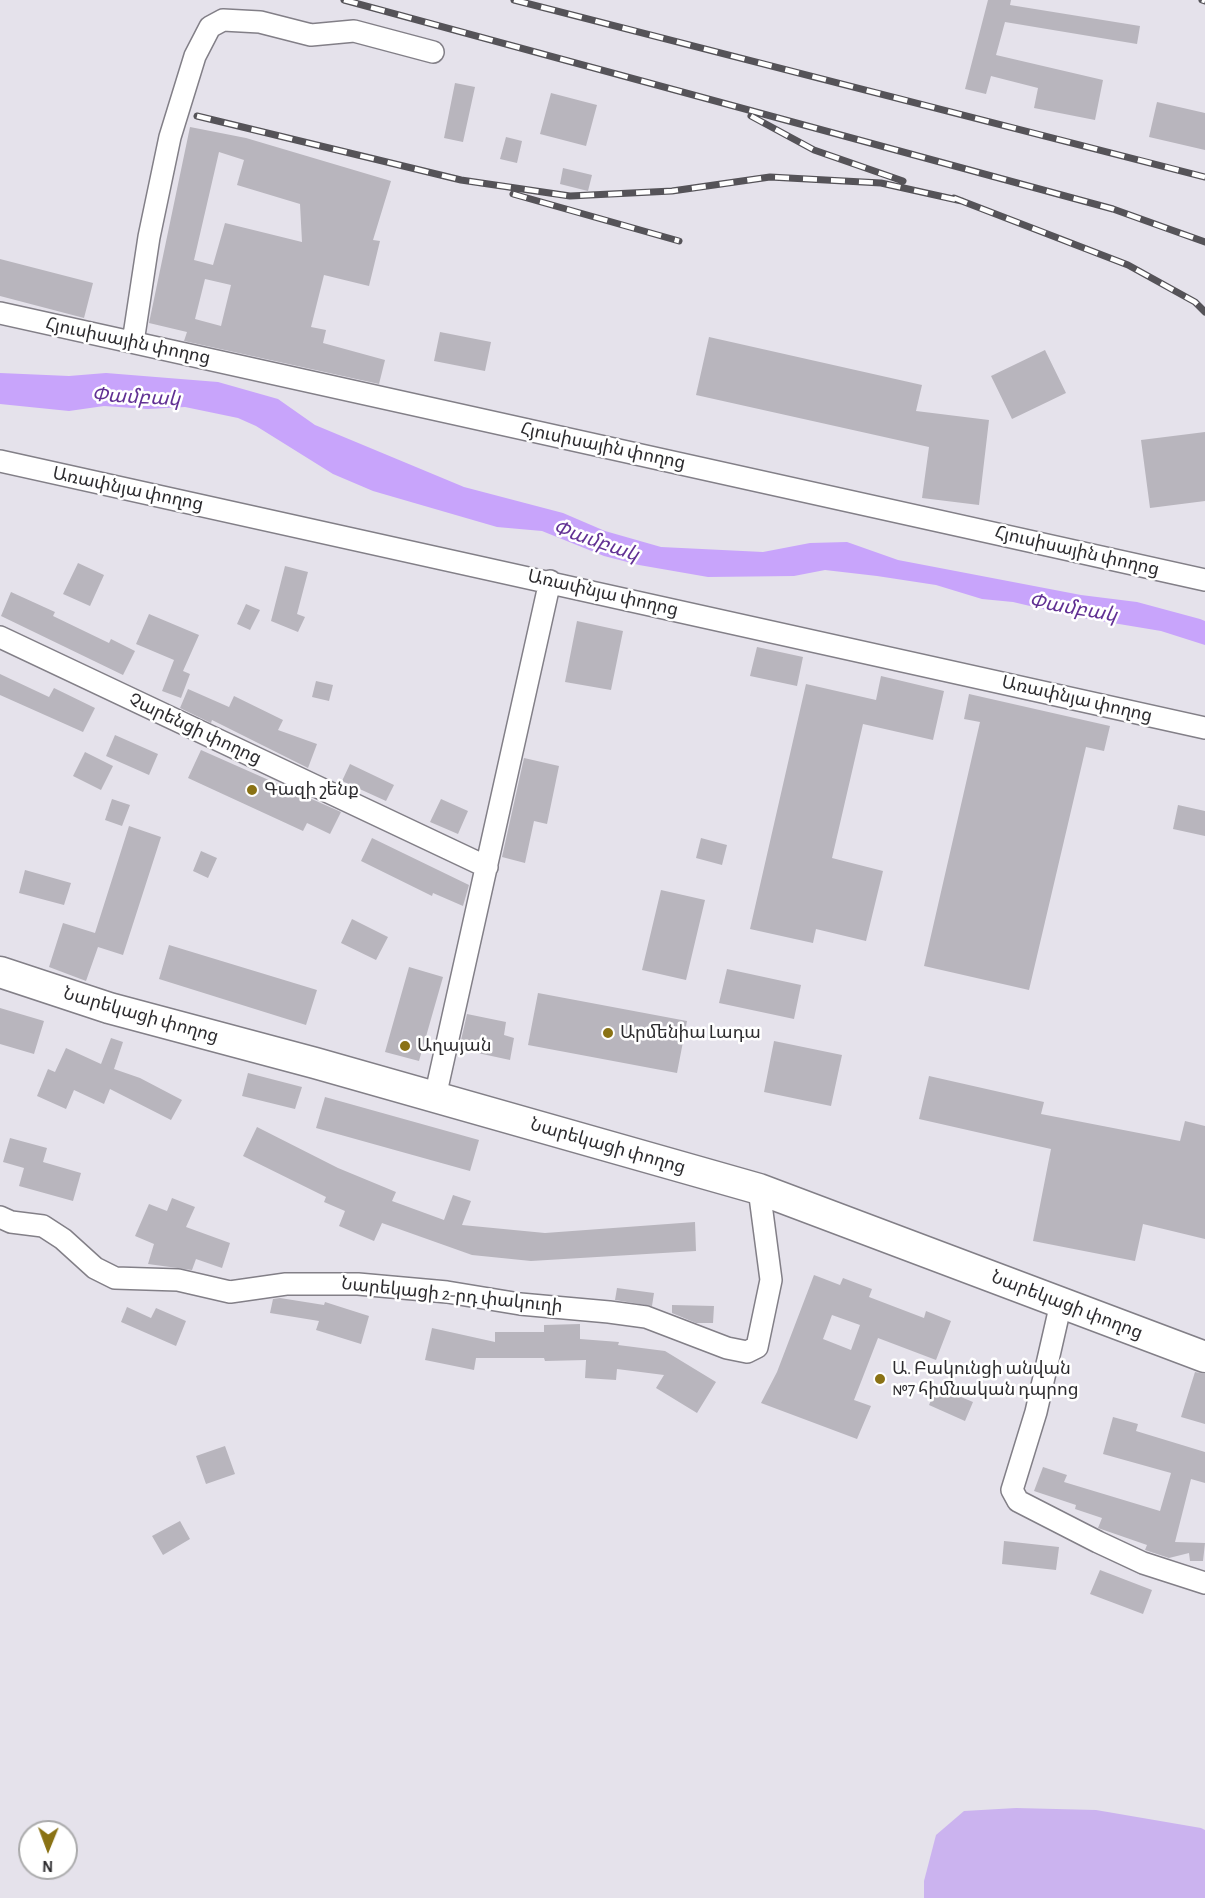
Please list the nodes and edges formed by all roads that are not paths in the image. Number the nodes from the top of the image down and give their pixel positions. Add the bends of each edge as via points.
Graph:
1 (432, 52) dead end
2 (0, 313) edge
3 (133, 342) junction
4 (0, 461) edge
5 (1205, 580) edge
6 (550, 581) junction
7 (0, 638) edge
8 (1205, 728) edge
9 (487, 867) junction
10 (0, 972) edge
11 (435, 1097) junction
12 (759, 1189) junction
13 (0, 1217) edge
14 (1061, 1303) junction
15 (1205, 1357) edge
16 (1205, 1583) edge

1 - 3 street via 354,32 310,35 260,22 223,20 210,27 195,56 170,137
2 - 3 street, Հյուսիսային փողոց
3 - 5 street, Հյուսիսային փողոց
4 - 6 street, Առափնյա փողոց
6 - 8 street, Առափնյա փողոց
6 - 9 street
7 - 9 street, Չարենցի փողոց
9 - 11 street
10 - 11 highway, Նարեկացի փողոց via 109,1008
11 - 12 highway, Նարեկացի փողոց
12 - 13 street, Նարեկացի 2-րդ փակուղի via 771,1280 757,1347 747,1352 646,1317 447,1292 318,1283 230,1292 178,1280 115,1278 95,1268 43,1227
12 - 14 highway, Նարեկացի փողոց
14 - 15 highway, Նարեկացի փողոց
14 - 16 street via 1036,1412 1012,1490 1018,1501 1098,1542 1143,1563

